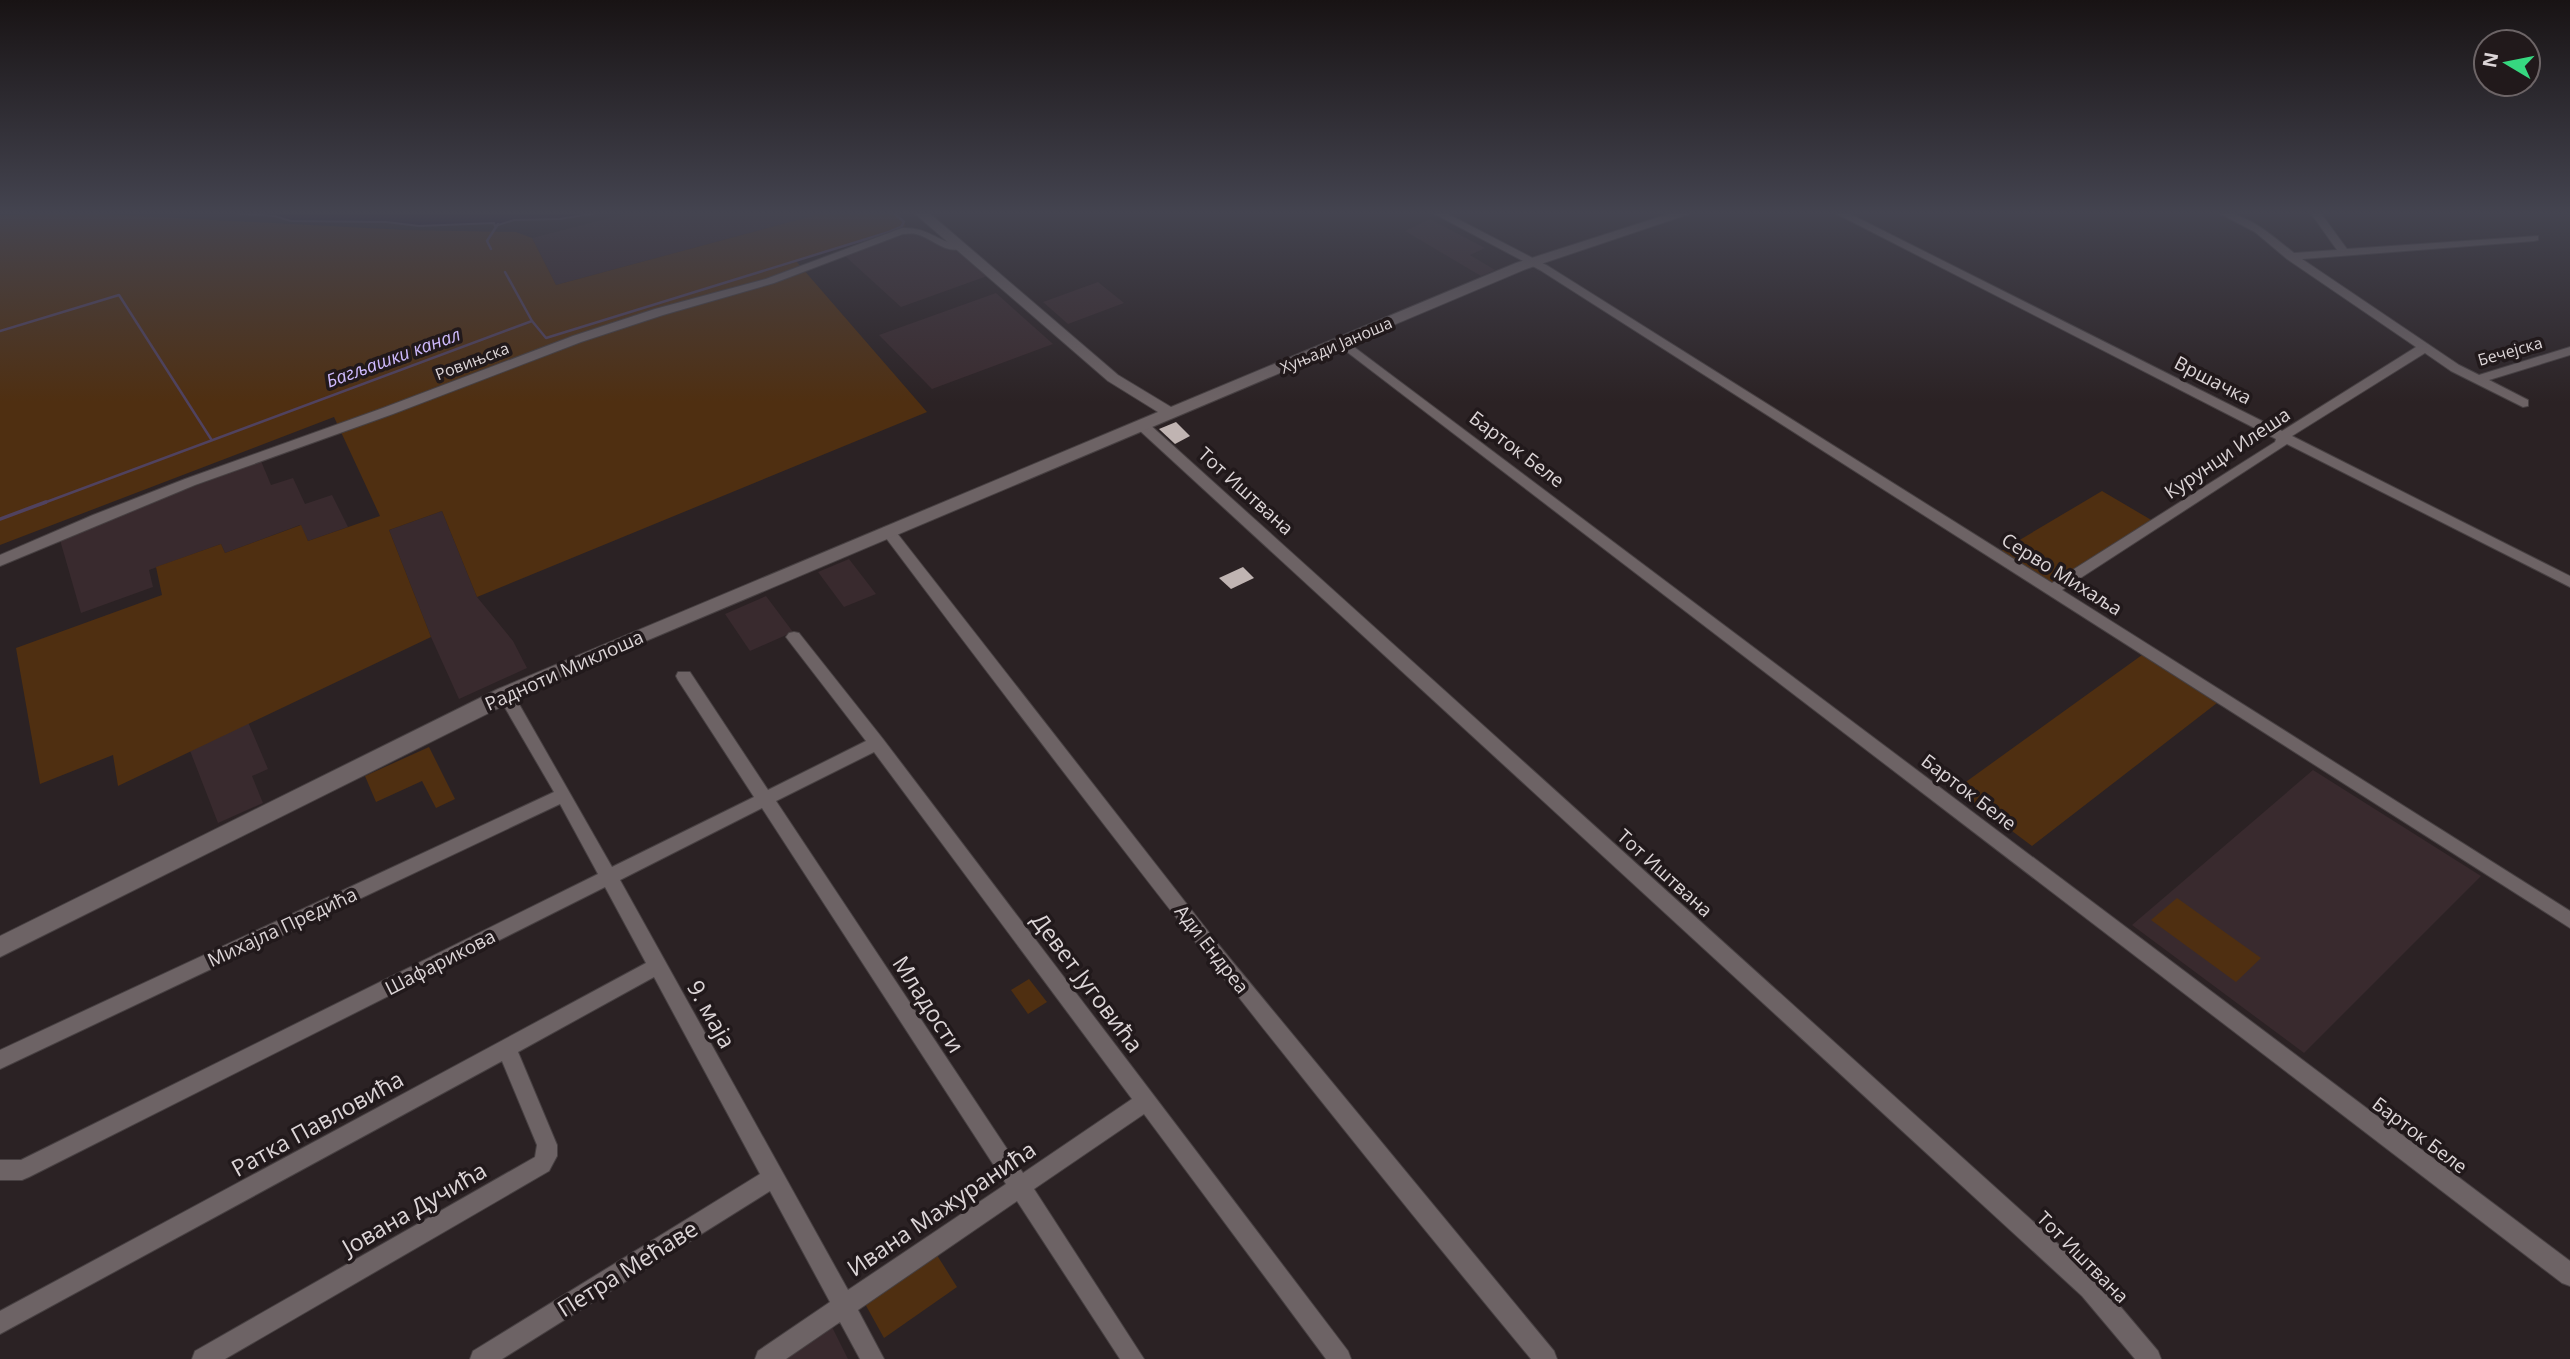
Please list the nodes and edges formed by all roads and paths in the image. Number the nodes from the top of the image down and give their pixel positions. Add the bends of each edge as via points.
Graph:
1 (785, 275) edge
2 (995, 275) edge
3 (1499, 275) edge
4 (1552, 275) edge
5 (1964, 275) edge
6 (2318, 275) edge
7 (1342, 342) junction
8 (2424, 348) junction
9 (2567, 353) edge
10 (2480, 379) junction
11 (2523, 402) dead end
12 (1172, 414) junction
13 (1143, 426) junction
14 (2283, 436) junction
15 (888, 531) junction
16 (0, 561) edge
17 (2570, 582) edge
18 (2052, 590) junction
19 (794, 637) dead end
20 (684, 676) dead end
21 (505, 694) junction
22 (877, 743) junction
23 (564, 795) junction
24 (765, 799) junction
25 (609, 877) junction
26 (2570, 920) edge
27 (0, 947) edge
28 (658, 966) junction
29 (506, 1048) junction
30 (0, 1060) edge
31 (1146, 1101) junction
32 (0, 1170) edge
33 (774, 1177) junction
34 (1019, 1187) junction
35 (2570, 1275) edge
36 (844, 1305) junction
37 (0, 1323) edge
38 (203, 1359) edge
39 (481, 1359) edge
40 (766, 1359) edge
41 (873, 1359) edge
42 (1133, 1359) edge
43 (1340, 1359) edge
44 (1546, 1359) edge
45 (2150, 1359) edge

1 - 16 street, Ровињска via 577,339 97,518
2 - 12 street via 1113,378
3 - 7 street, Хуњади Јаноша
4 - 18 street, Серво Михаља
5 - 14 street, Вршачка
6 - 8 street, Бечејска
7 - 12 street, Хуњади Јаноша
7 - 35 street, Барток Беле
8 - 10 street, Бечејска
8 - 14 street, Курунци Илеша
9 - 10 street, Бечејска
10 - 11 street
12 - 13 street, Хуњади Јаноша
13 - 15 street, Радноти Миклоша
13 - 45 street, Тот Иштвана via 2090,1288
14 - 17 street, Вршачка
14 - 18 street, Курунци Илеша via 2281,444
15 - 21 street, Радноти Миклоша
15 - 44 street, Ади Ендреа via 1226,967
18 - 26 street, Серво Михаља
19 - 22 street, Девет Југовића
20 - 24 street, Младости
21 - 23 street, 9. маја
21 - 27 street, Радноти Миклоша
22 - 24 street, Шафарикова
22 - 31 street, Девет Југовића
23 - 25 street, 9. маја
23 - 30 street, Михајла Предића
24 - 25 street, Шафарикова
24 - 34 street, Младости
25 - 28 street, 9. маја
25 - 32 street, Шафарикова via 22,1170
28 - 29 street, Ратка Павловића
28 - 33 street, 9. маја
29 - 37 street, Ратка Павловића
29 - 38 street, Јована Дучића via 547,1145 542,1164
31 - 34 street, Ивана Мажуранића
31 - 43 street, Девет Југовића
33 - 36 street, 9. маја
33 - 39 street, Петра Мећаве
34 - 36 street, Ивана Мажуранића
34 - 42 street, Младости
36 - 40 street, Ивана Мажуранића
36 - 41 street, 9. маја

